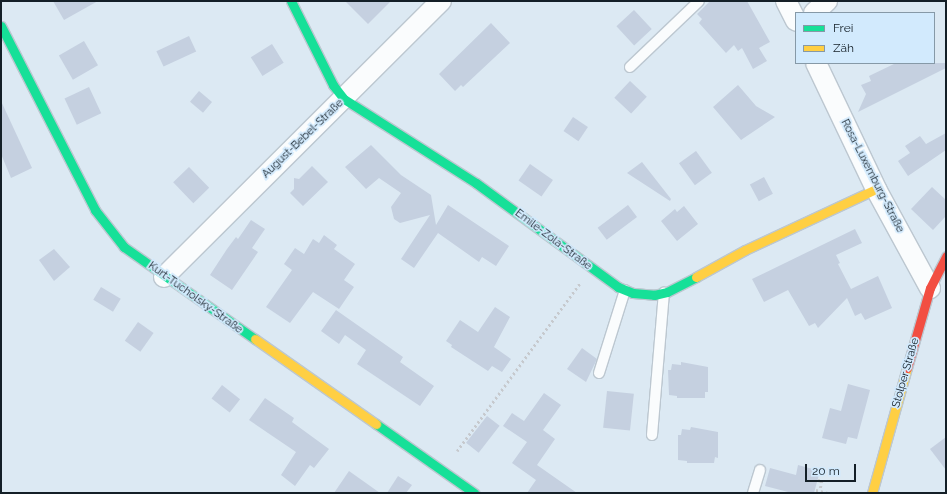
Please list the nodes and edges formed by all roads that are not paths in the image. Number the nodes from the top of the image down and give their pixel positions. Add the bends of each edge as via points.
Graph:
1 (291, 1) edge
2 (441, 1) edge
3 (699, 1) edge
4 (786, 1) edge
5 (827, 1) edge
6 (815, 12) edge
7 (795, 19) edge
8 (1, 26) edge
9 (816, 64) edge
10 (630, 67) dead end
11 (344, 99) junction
12 (876, 189) junction
13 (946, 256) edge
14 (164, 277) junction
15 (930, 288) junction
16 (626, 290) junction
17 (664, 293) junction
18 (599, 373) dead end
19 (652, 435) dead end
20 (760, 470) dead end
21 (474, 493) edge
22 (753, 493) edge
23 (872, 493) edge

1 - 11 main road, Emile-Zola-Straße via 333,85
2 - 11 street, August-Bebel-Straße
3 - 10 lane
4 - 7 street
5 - 6 street
8 - 14 main road, Kurt-Tucholsky-Straße via 95,210 124,247
9 - 12 street, Rosa-Luxemburg-Straße
11 - 14 street, August-Bebel-Straße
11 - 16 main road, Emile-Zola-Straße via 476,183 591,268
12 - 15 street, Rosa-Luxemburg-Straße
12 - 17 main road, Emile-Zola-Straße via 745,250
13 - 15 main road, Stolper Straße
14 - 21 main road, Kurt-Tucholsky-Straße
15 - 23 main road, Stolper Straße
16 - 17 main road, Emile-Zola-Straße via 643,295
16 - 18 lane
17 - 19 lane
20 - 22 lane

